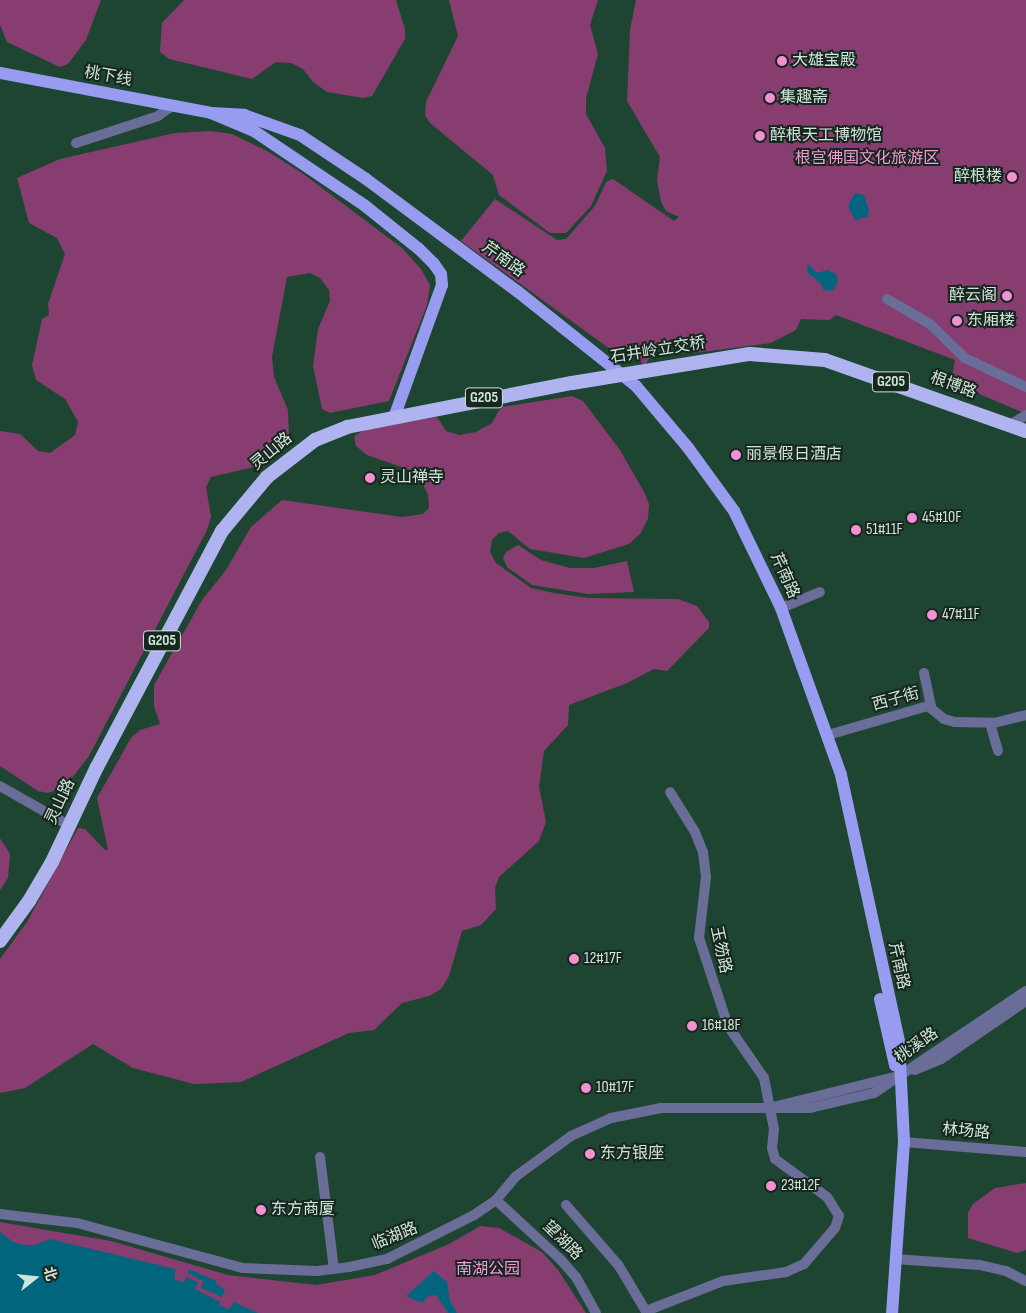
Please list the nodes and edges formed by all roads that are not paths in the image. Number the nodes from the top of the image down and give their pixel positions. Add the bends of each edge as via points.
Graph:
1 (0, 73) edge
2 (173, 105) junction
3 (211, 113) junction
4 (76, 143) dead end
5 (887, 299) dead end
6 (750, 354) joint
7 (1026, 386) edge
8 (396, 415) junction
9 (1026, 415) edge
10 (1010, 425) junction
11 (1026, 432) edge
12 (820, 592) dead end
13 (781, 608) junction
14 (924, 673) dead end
15 (931, 706) junction
16 (1026, 715) edge
17 (990, 723) junction
18 (828, 735) junction
19 (998, 750) dead end
20 (0, 786) edge
21 (670, 792) dead end
22 (70, 826) junction
23 (0, 941) edge
24 (1026, 991) edge
25 (1026, 1001) edge
26 (899, 1077) junction
27 (770, 1108) junction
28 (904, 1142) junction
29 (1026, 1152) edge
30 (320, 1157) dead end
31 (496, 1200) junction
32 (566, 1205) dead end
33 (0, 1214) edge
34 (895, 1259) junction
35 (334, 1269) junction
36 (1026, 1281) edge
37 (646, 1312) edge
38 (596, 1313) edge
39 (892, 1313) edge

1 - 2 main road, 桃下线
2 - 3 main road, 桃下线
2 - 4 street via 158,116
3 - 8 main road via 254,131 304,162 411,243 441,274 438,296
3 - 13 main road, 芹南路 via 244,115 300,135 366,179 604,358 647,399 713,480 749,538
5 - 7 street via 930,324 965,358
6 - 8 highway, 石井岭立交桥 / G205, bridge
6 - 10 highway, 根博路 / G205 via 825,360
8 - 22 highway, 灵山路 / G205 via 347,426 314,440 268,477 231,516 172,622
9 - 10 street
10 - 11 highway, 根博路 / G205
12 - 13 street
13 - 18 main road, 芹南路
14 - 15 street
15 - 17 street, 西子街 via 942,718 952,722
15 - 18 street, 西子街
16 - 17 street, 西子街
17 - 19 street
18 - 26 main road, 芹南路 via 841,775 899,1042
20 - 22 street
21 - 27 street, 玉笏路 via 695,832 703,852 706,877 699,938 714,990 728,1026 764,1078
22 - 23 highway, 灵山路 / G205 via 29,901
24 - 26 street, 桃溪路
25 - 26 street, 桃溪路 via 941,1059
26 - 27 street, 临湖路 via 874,1094 810,1108
26 - 28 main road, 芹南路
27 - 31 street, 临湖路 via 661,1108 611,1118 571,1136 515,1177
27 - 37 street, 玉笏路 via 775,1159 834,1204 839,1216 835,1228 812,1258 796,1268 723,1281
28 - 29 street, 林场路
28 - 34 main road, 芹南路
30 - 35 street
31 - 35 street, 临湖路 via 424,1242 387,1259
31 - 38 street, 望湖路 via 561,1260 576,1277
32 - 37 street via 619,1266
33 - 35 street, 临湖路 via 77,1223 243,1268
34 - 36 street via 980,1265 1006,1271
34 - 39 main road, 芹南路

